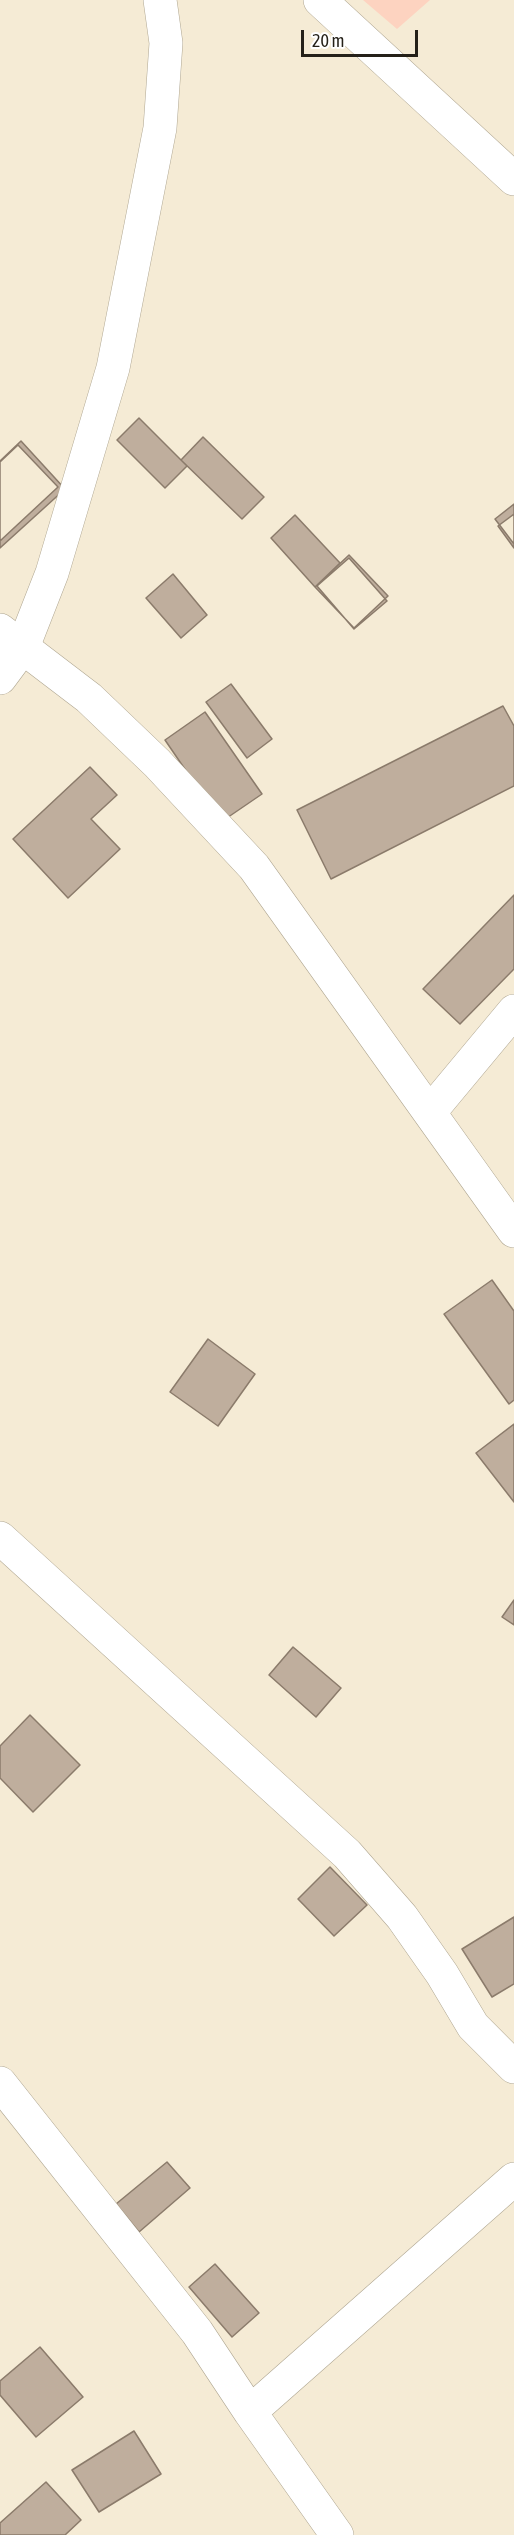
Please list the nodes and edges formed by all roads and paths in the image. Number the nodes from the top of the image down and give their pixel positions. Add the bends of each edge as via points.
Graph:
1 (160, 0) edge
2 (320, 0) edge
3 (514, 179) edge
4 (11, 639) edge
5 (0, 678) edge
6 (514, 1011) edge
7 (430, 1112) junction
8 (514, 1232) edge
9 (0, 1538) edge
10 (514, 2067) edge
11 (0, 2083) edge
12 (514, 2179) edge
13 (250, 2412) junction
14 (337, 2535) edge

1 - 4 street via 166,43 159,128 113,368 52,573
2 - 3 street
4 - 5 street
4 - 7 street via 89,698 157,763 254,867
6 - 7 street
7 - 8 street
9 - 10 street via 347,1854 402,1917 473,2026
11 - 13 street via 198,2332
12 - 13 street
13 - 14 street

